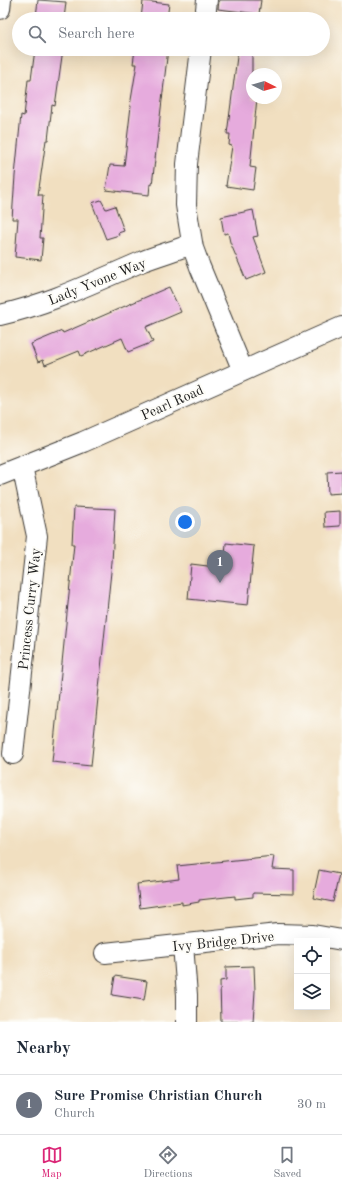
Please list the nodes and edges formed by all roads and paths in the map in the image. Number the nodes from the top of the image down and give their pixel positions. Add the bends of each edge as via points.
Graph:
1 (1, 0) edge
2 (207, 0) edge
3 (0, 9) edge
4 (206, 12) edge
5 (200, 56) edge
6 (192, 244) junction
7 (0, 315) edge
8 (342, 327) edge
9 (243, 370) junction
10 (22, 466) junction
11 (0, 475) edge
12 (13, 754) dead end
13 (342, 940) edge
14 (183, 945) junction
15 (105, 953) dead end
16 (187, 1022) edge

1 - 3 street
2 - 4 street
5 - 6 street via 186,186
6 - 7 street, Lady Yvone Way via 59,297
6 - 9 street
8 - 9 street, Pearl Road
9 - 10 street, Pearl Road via 83,442
10 - 11 street, Pearl Road
10 - 12 street, Princess Curry Way via 37,536
13 - 14 street, Ivy Bridge Drive via 313,935 278,934
14 - 15 street, Ivy Bridge Drive
14 - 16 street

